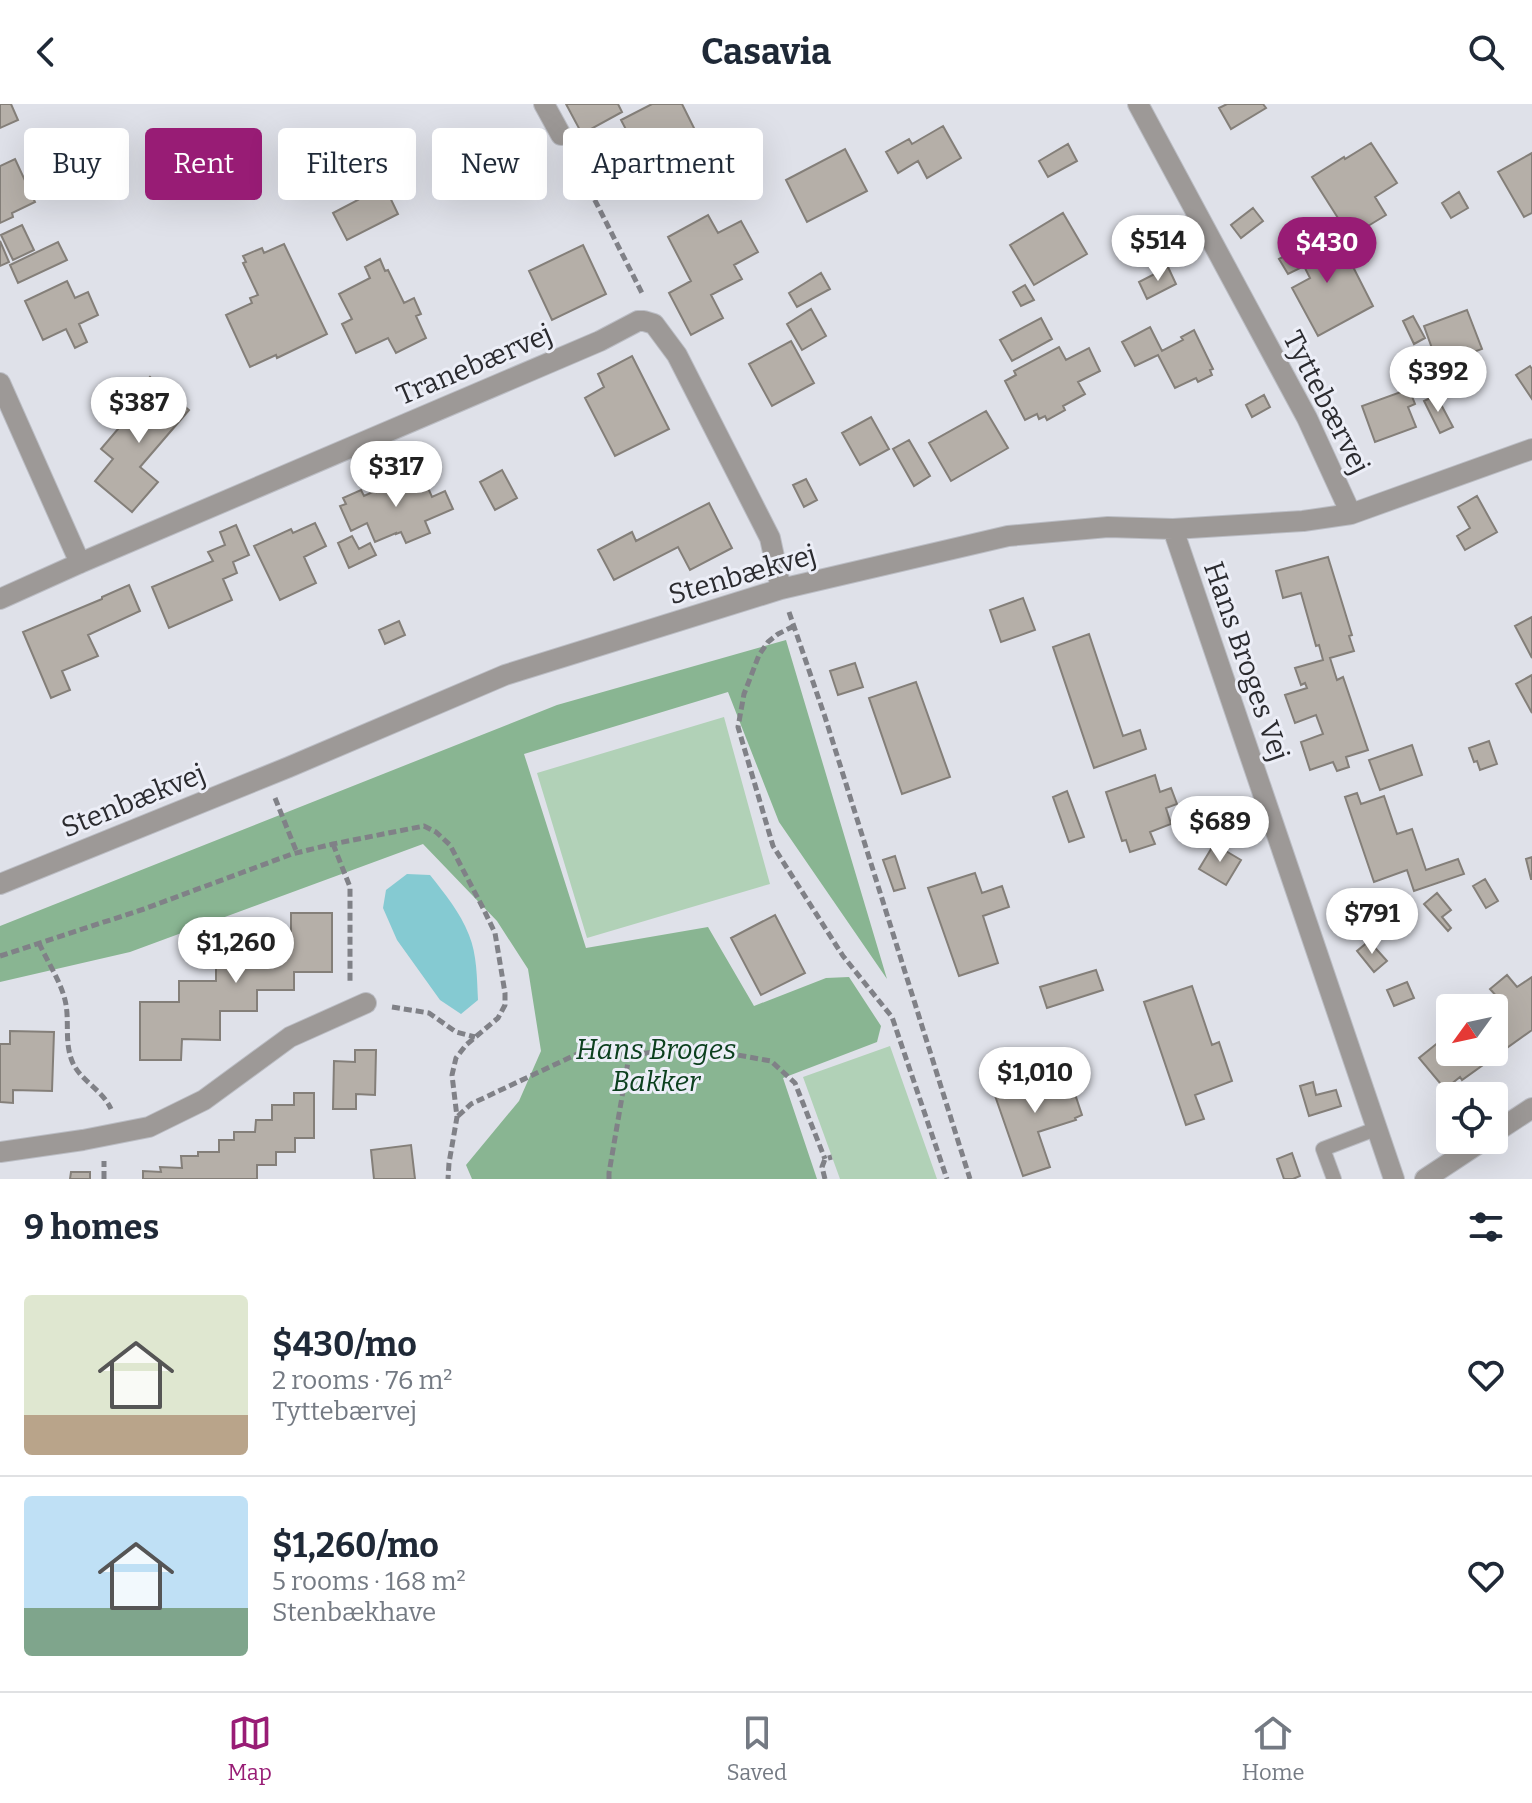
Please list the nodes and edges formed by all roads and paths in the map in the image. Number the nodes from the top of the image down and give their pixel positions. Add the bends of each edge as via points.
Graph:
1 (544, 104) edge
2 (1138, 104) edge
3 (561, 135) joint
4 (644, 321) junction
5 (0, 383) edge
6 (1532, 449) edge
7 (1351, 514) junction
8 (1173, 529) junction
9 (80, 563) junction
10 (781, 589) junction
11 (0, 599) edge
12 (794, 626) junction
13 (267, 777) junction
14 (333, 844) junction
15 (297, 853) junction
16 (0, 884) edge
17 (39, 943) junction
18 (0, 956) edge
19 (358, 1006) junction
20 (476, 1037) junction
21 (629, 1056) junction
22 (1532, 1108) edge
23 (457, 1117) junction
24 (1508, 1124) edge
25 (1378, 1128) junction
26 (115, 1133) junction
27 (0, 1152) edge
28 (1463, 1154) edge
29 (448, 1179) edge
30 (609, 1179) edge
31 (825, 1179) edge
32 (947, 1179) edge
33 (970, 1179) edge
34 (1334, 1179) edge
35 (1394, 1179) edge
36 (1425, 1179) edge

1 - 3 street
2 - 7 street, Tyttebærvej via 1307,418
3 - 4 path via 646,302
4 - 9 street, Tranebærvej
4 - 10 street via 654,324 677,355 770,538
5 - 9 street
6 - 7 street, Stenbækvej
7 - 8 street, Stenbækvej
8 - 10 street, Stenbækvej via 1108,527 1008,536
8 - 25 street, Hans Broges Vej
9 - 11 street, Tranebærvej
10 - 12 path
10 - 13 street, Stenbækvej via 505,675
12 - 32 path via 768,642 759,655 738,727 773,846 843,956 892,1017
12 - 33 path
13 - 15 path
13 - 16 street, Stenbækvej
14 - 15 path
14 - 19 path via 350,887 349,949
14 - 20 path via 424,826 450,845 495,933 505,993 498,1018
15 - 17 path
17 - 18 path
17 - 26 path via 65,998 72,1062 108,1103
19 - 20 path via 429,1013 456,1032
19 - 26 street via 290,1037 204,1100 149,1127
20 - 23 path via 456,1058 452,1075
21 - 23 path via 590,1048 471,1104
21 - 30 path
21 - 31 path via 687,1046 771,1061 795,1083 829,1158 822,1167
22 - 24 street
23 - 29 path
25 - 34 lane via 1323,1149
25 - 35 street, Hans Broges Vej
26 - 27 street
28 - 36 street

